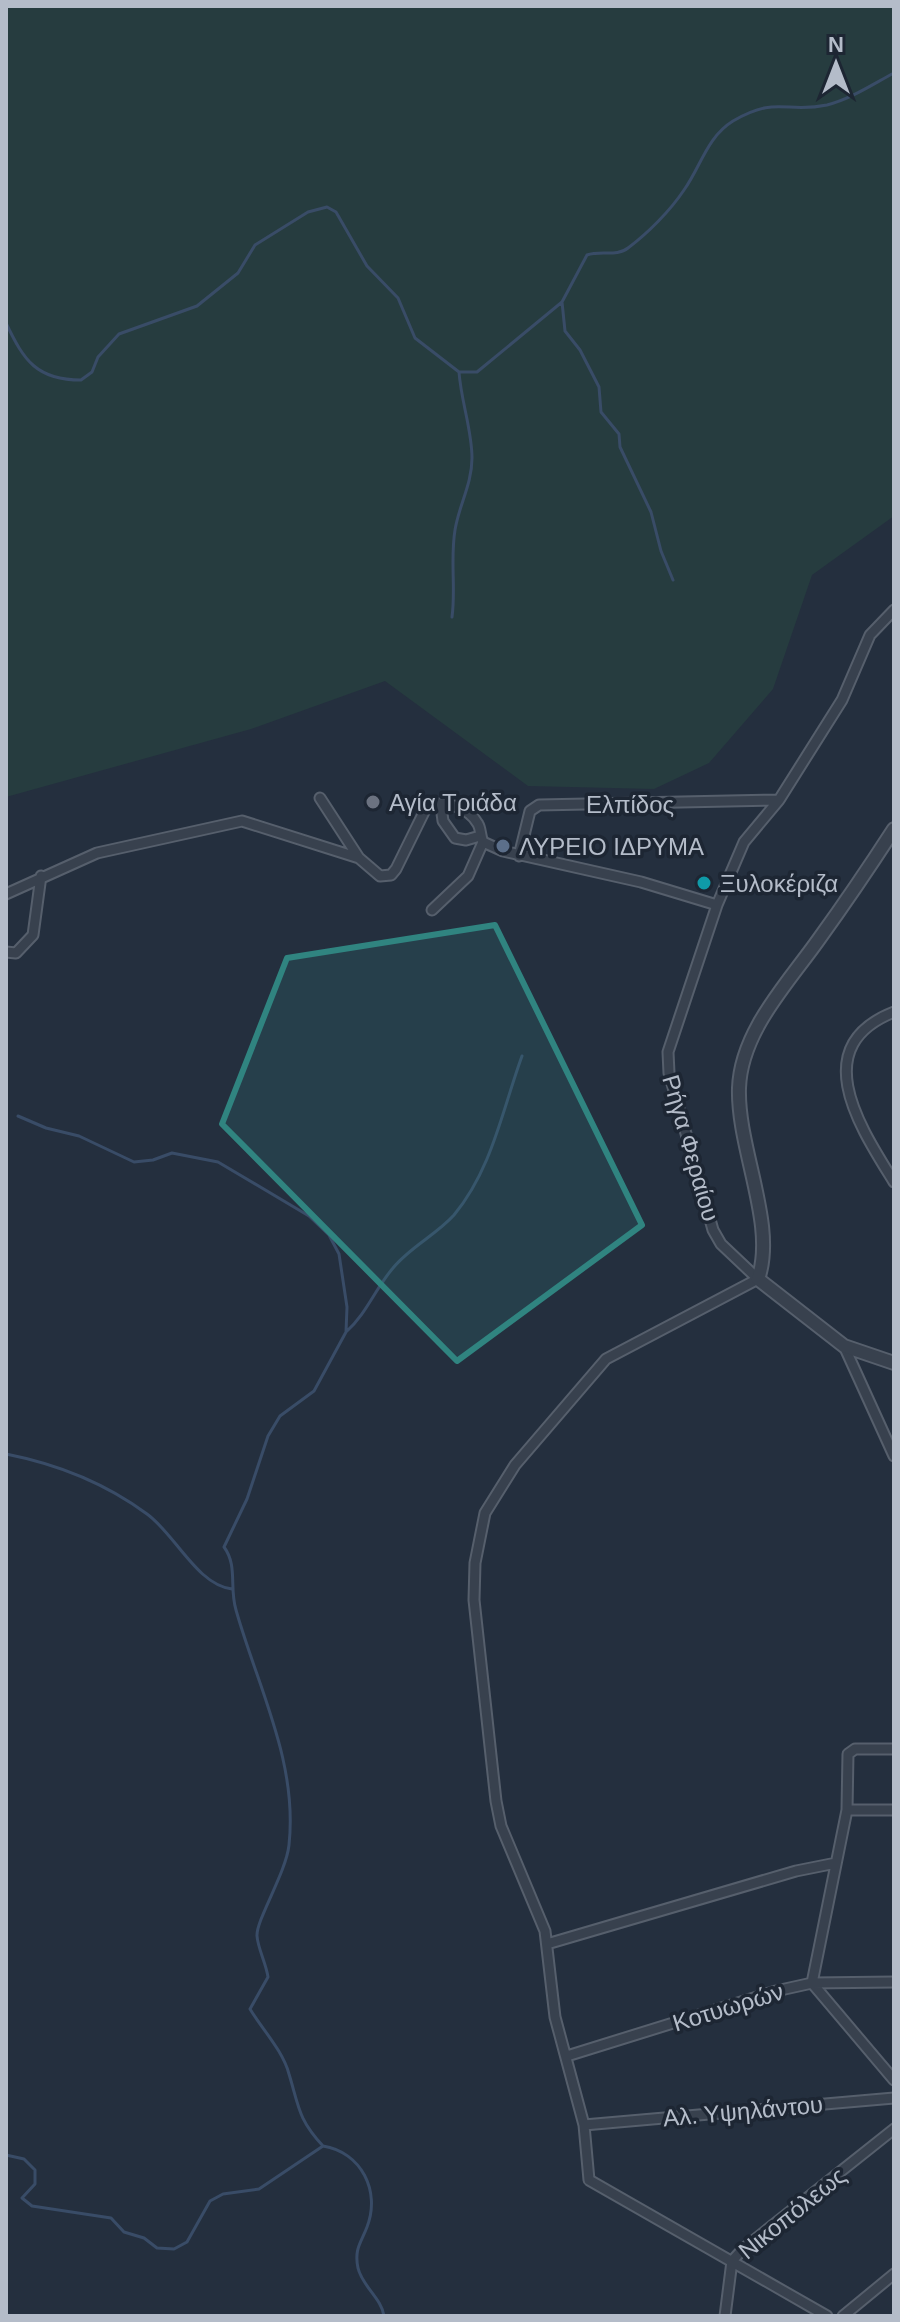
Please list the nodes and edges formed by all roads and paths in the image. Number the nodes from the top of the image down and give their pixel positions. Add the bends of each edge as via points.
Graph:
1 (894, 610) edge
2 (320, 798) dead end
3 (779, 800) junction
4 (441, 806) junction
5 (894, 829) edge
6 (482, 839) junction
7 (519, 856) junction
8 (359, 858) junction
9 (41, 876) junction
10 (6, 894) edge
11 (717, 905) junction
12 (432, 910) dead end
13 (6, 952) edge
14 (894, 1012) edge
15 (894, 1182) edge
16 (758, 1279) junction
17 (844, 1346) junction
18 (894, 1363) edge
19 (894, 1456) edge
20 (894, 1749) edge
21 (847, 1810) junction
22 (894, 1810) edge
23 (836, 1863) junction
24 (547, 1944) junction
25 (894, 1982) edge
26 (812, 1983) junction
27 (567, 2056) junction
28 (894, 2080) edge
29 (894, 2098) edge
30 (588, 2124) junction
31 (894, 2129) edge
32 (732, 2261) junction
33 (894, 2274) edge
34 (725, 2316) edge
35 (827, 2316) edge
36 (843, 2316) edge

1 - 3 street, Ρήγα Φεραίου via 870,635 842,700
2 - 8 street
3 - 7 street, Ελπίδος via 539,805 530,811
3 - 11 street, Ρήγα Φεραίου via 744,842
4 - 6 street via 467,810
4 - 6 street via 443,821 455,838
4 - 8 street via 427,806 391,875 380,876
5 - 16 street via 770,1007 744,1060 739,1087 742,1121 765,1247
6 - 7 street
6 - 12 street via 468,876
7 - 11 street via 641,882
8 - 9 street via 242,821 97,853
9 - 10 street
9 - 13 street via 33,935 16,953
11 - 16 street, Ρήγα Φεραίου via 667,1060 713,1230
14 - 15 street via 864,1031 846,1067 858,1124
16 - 17 street, Ρήγα Φεραίου
16 - 24 street via 606,1359 515,1465 479,1530 474,1600 496,1801
17 - 18 street, Ρήγα Φεραίου
17 - 19 street
20 - 21 street via 855,1749 848,1754
21 - 22 street
21 - 23 street
23 - 24 street
23 - 26 street
24 - 27 street via 552,2002
25 - 26 street, Κοτυωρών
26 - 27 street, Κοτυωρών
26 - 28 street
27 - 30 street
29 - 30 street, Αλ. Υψηλάντου
30 - 32 street via 589,2180
31 - 32 street, Νικοπόλεως
32 - 34 street, Νικοπόλεως
32 - 35 street
33 - 36 street

